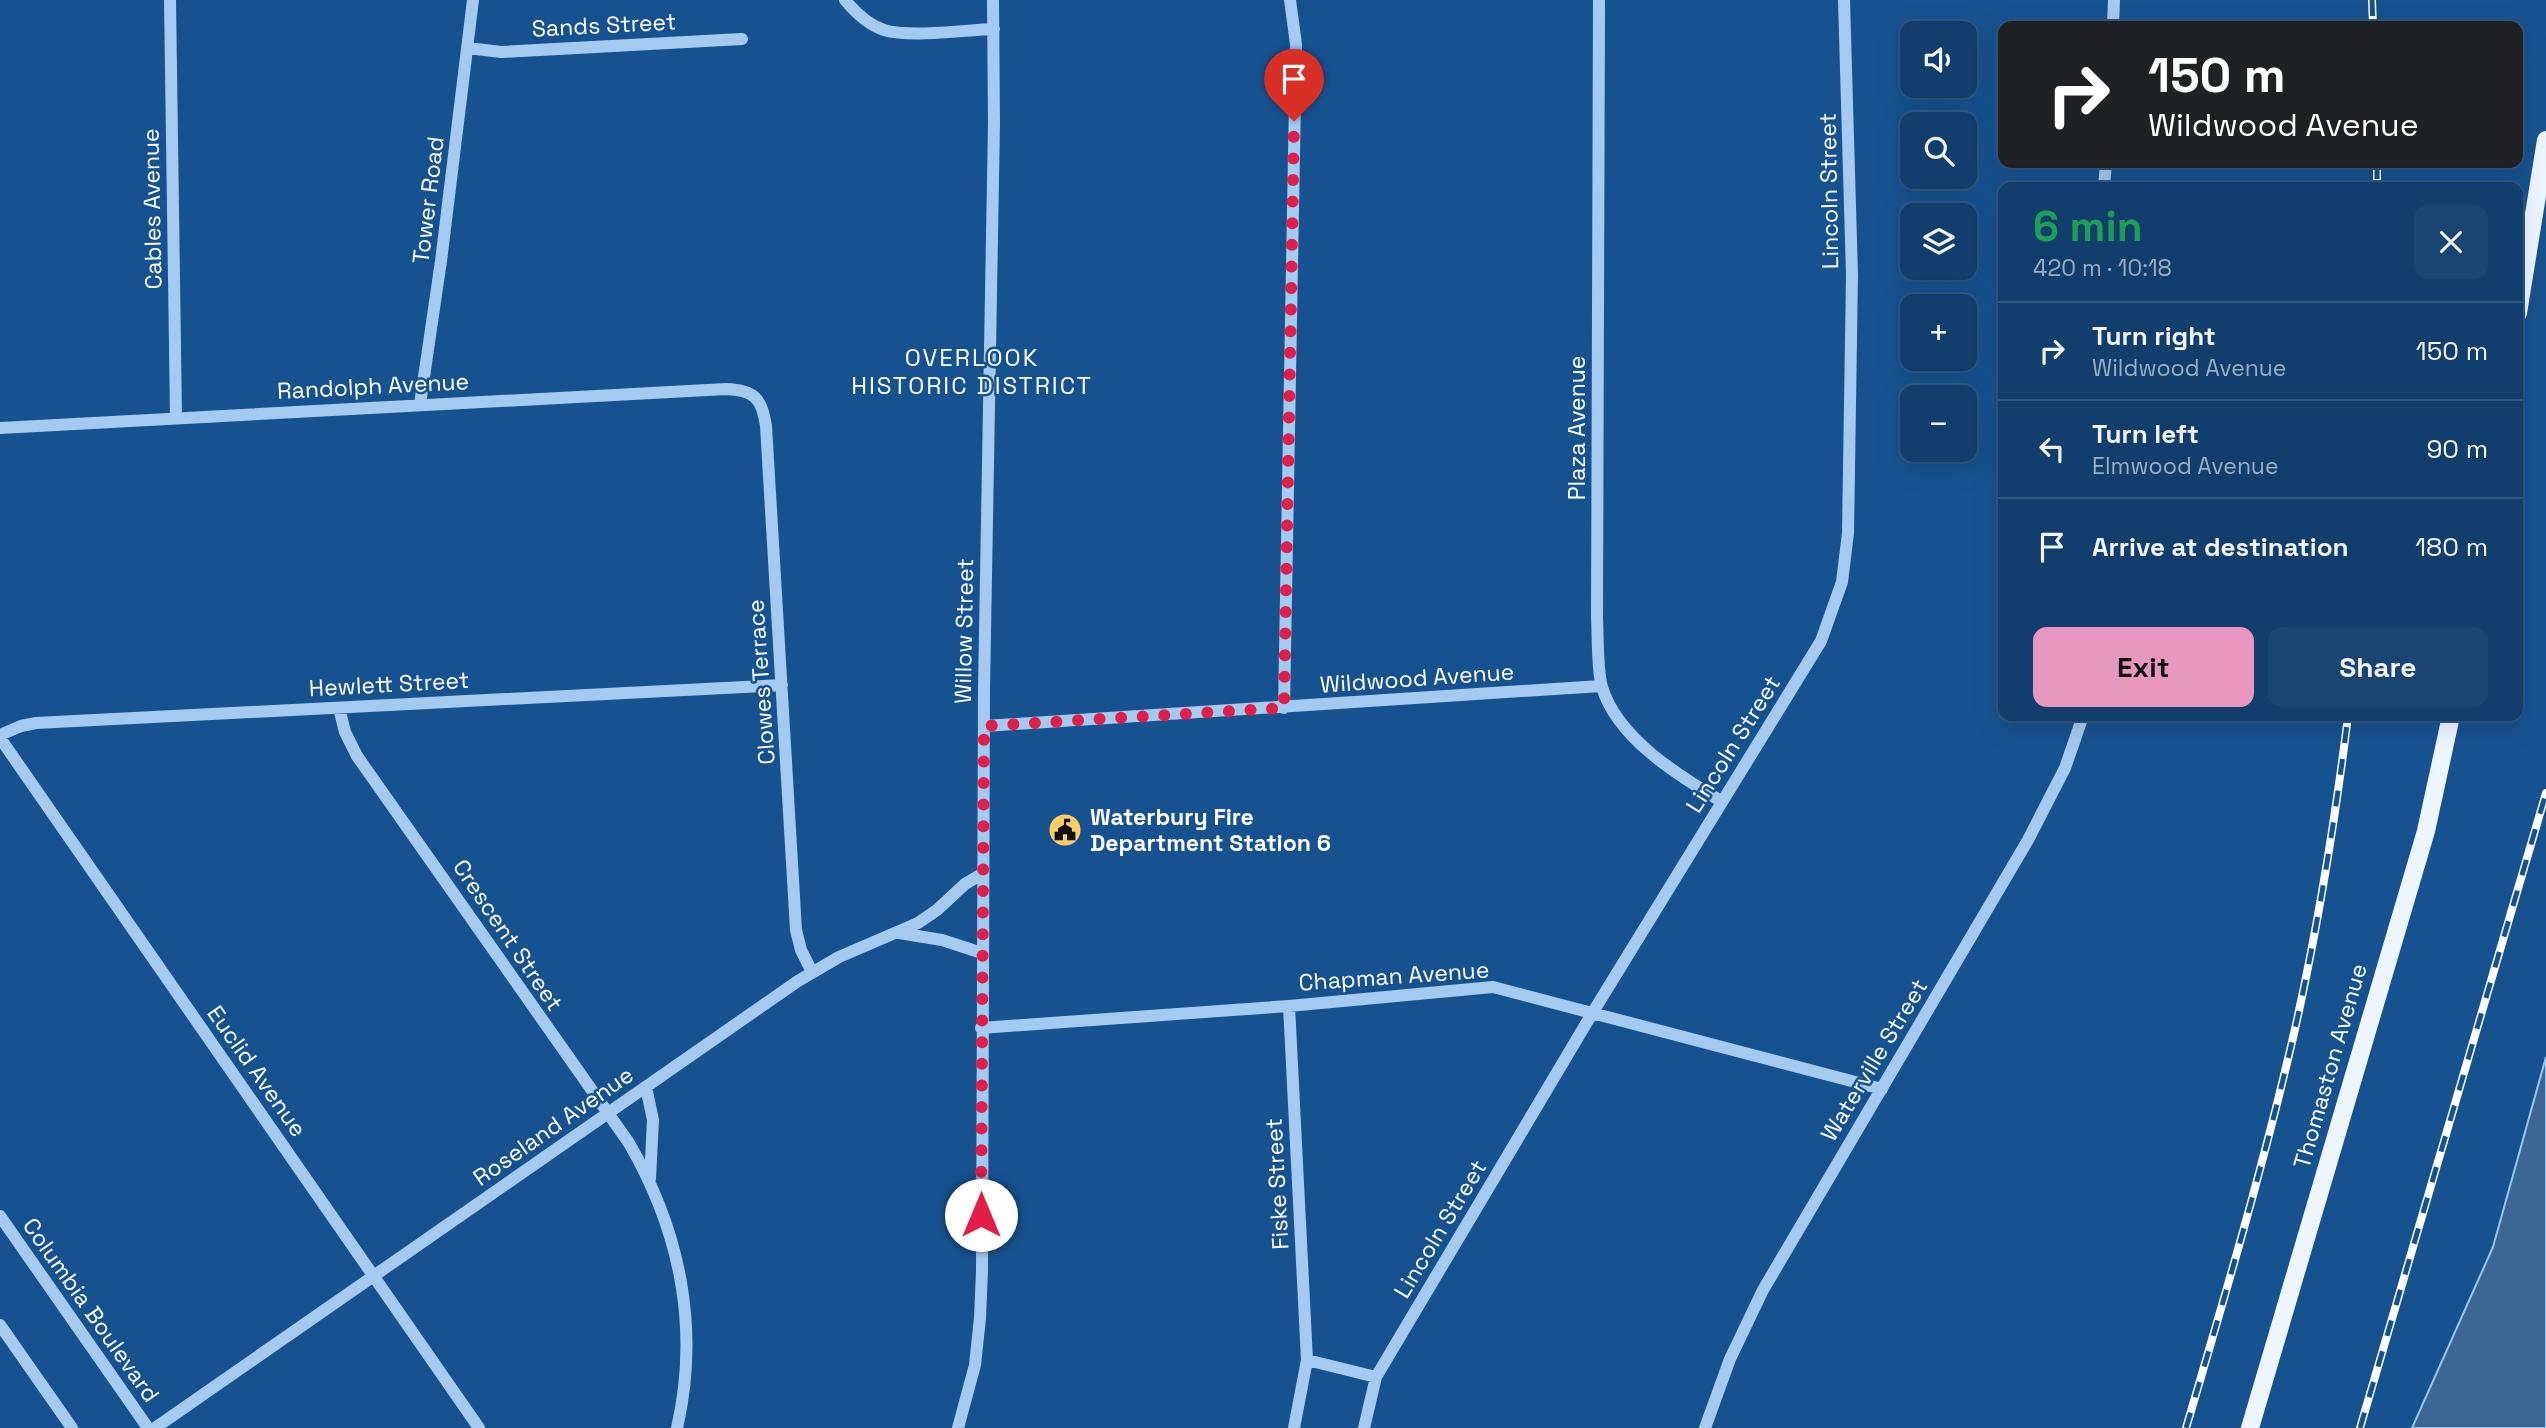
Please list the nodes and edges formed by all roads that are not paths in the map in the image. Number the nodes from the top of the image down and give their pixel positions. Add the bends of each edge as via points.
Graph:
1 (170, 0) edge
2 (473, 0) edge
3 (845, 0) edge
4 (993, 0) edge
5 (1290, 0) edge
6 (1599, 0) edge
7 (1844, 0) edge
8 (2114, 0) edge
9 (2113, 21) edge
10 (994, 29) junction
11 (742, 39) dead end
12 (468, 48) junction
13 (2546, 140) edge
14 (2523, 282) edge
15 (749, 392) joint
16 (420, 404) junction
17 (176, 417) junction
18 (0, 428) edge
19 (782, 685) junction
20 (1601, 687) junction
21 (339, 708) junction
22 (1284, 708) junction
23 (2080, 721) edge
24 (2450, 721) edge
25 (984, 726) junction
26 (0, 736) edge
27 (1721, 801) junction
28 (982, 874) junction
29 (899, 933) junction
30 (982, 953) junction
31 (811, 972) junction
32 (1289, 1006) junction
33 (1593, 1012) junction
34 (981, 1028) junction
35 (646, 1087) junction
36 (1882, 1089) junction
37 (607, 1114) junction
38 (650, 1182) junction
39 (0, 1216) edge
40 (374, 1276) junction
41 (0, 1325) edge
42 (1307, 1360) junction
43 (1376, 1377) junction
44 (72, 1428) edge
45 (148, 1428) edge
46 (155, 1428) edge
47 (479, 1428) edge
48 (677, 1428) edge
49 (958, 1428) edge
50 (1294, 1428) edge
51 (1364, 1428) edge
52 (1705, 1428) edge
53 (2250, 1428) edge

1 - 17 street, Cables Avenue
2 - 12 street, Tower Road
3 - 10 street via 885,31
4 - 10 street, Willow Street
5 - 22 street via 1296,44
6 - 20 street, Plaza Avenue via 1597,617
7 - 27 street, Lincoln Street via 1852,275 1848,533 1842,582 1821,641
8 - 9 street
10 - 25 street, Willow Street
11 - 12 street, Sands Street via 501,52
12 - 16 street, Tower Road
13 - 14 main road
15 - 16 street, Randolph Avenue via 726,389
15 - 19 street, Clowes Terrace via 759,400 766,426
16 - 17 street, Randolph Avenue
17 - 18 street, Randolph Avenue
19 - 21 street, Hewlett Street
19 - 31 street, Clowes Terrace via 796,930
20 - 22 street, Wildwood Avenue
20 - 27 street, Plaza Avenue via 1616,716 1637,740 1678,776
21 - 26 street, Hewlett Street via 36,723
21 - 37 street, Crescent Street via 345,733 358,755
22 - 25 street, Wildwood Avenue
23 - 36 street, Waterville Street via 2065,768 2028,840
24 - 53 main road, Thomaston Avenue via 2426,831
25 - 28 street, Willow Street
26 - 40 street, Euclid Avenue
27 - 33 street, Lincoln Street
28 - 29 street, Roseland Avenue via 929,917
28 - 30 street, Willow Street
29 - 30 street
29 - 31 street, Roseland Avenue
30 - 34 street, Willow Street
31 - 35 street, Roseland Avenue
32 - 33 street, Chapman Avenue via 1493,987
32 - 34 street, Chapman Avenue
32 - 42 street, Fiske Street
33 - 36 street, Chapman Avenue
33 - 43 street, Lincoln Street
34 - 49 street, Willow Street via 980,1318 975,1366
35 - 37 street, Roseland Avenue
35 - 38 street, Crescent Street via 653,1120
36 - 52 street, Waterville Street via 1763,1290 1730,1359
37 - 38 street, Crescent Street
37 - 40 street, Roseland Avenue
38 - 48 street, Crescent Street via 677,1255 686,1305 688,1356
39 - 45 street, Columbia Boulevard
40 - 46 street, Roseland Avenue
40 - 47 street, Euclid Avenue
41 - 44 street
42 - 43 street
42 - 50 street, Fiske Street
43 - 51 street, Lincoln Street

